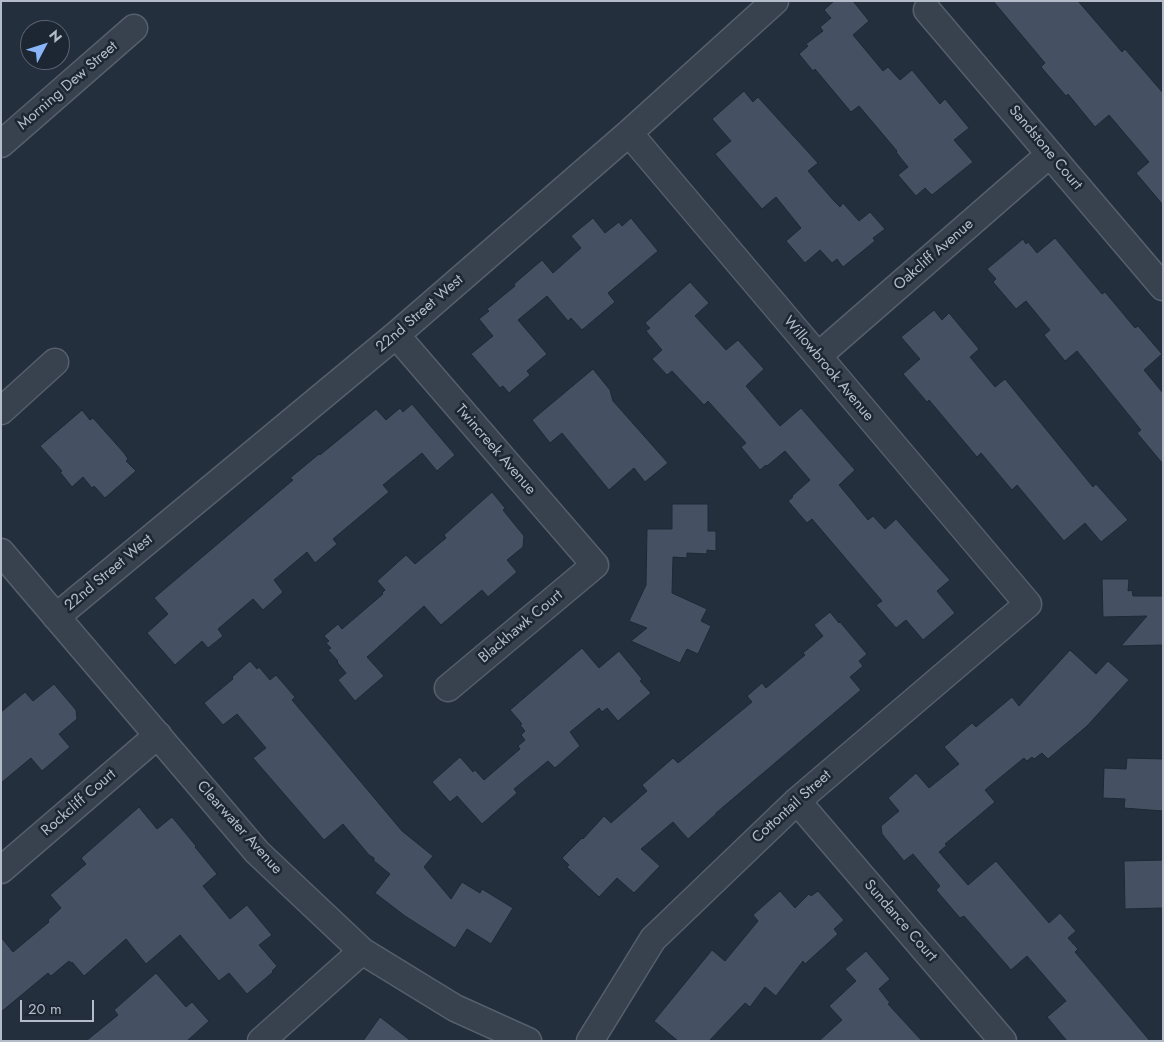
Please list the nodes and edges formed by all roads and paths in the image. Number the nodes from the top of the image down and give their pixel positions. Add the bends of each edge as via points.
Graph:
1 (776, 1) edge
2 (927, 10) dead end
3 (134, 28) dead end
4 (629, 133) junction
5 (1, 144) edge
6 (1050, 154) junction
7 (1163, 287) edge
8 (396, 335) junction
9 (818, 356) junction
10 (55, 362) dead end
11 (1, 411) edge
12 (1, 552) edge
13 (595, 566) joint
14 (1028, 604) joint
15 (56, 617) junction
16 (448, 688) dead end
17 (158, 735) junction
18 (797, 801) junction
19 (1, 870) edge
20 (362, 951) junction
21 (261, 1041) edge
22 (528, 1041) edge
23 (590, 1041) edge
24 (1003, 1041) edge

1 - 4 street, 22nd Street West
2 - 6 street, Sandstone Court
3 - 5 street, Morning Dew Street
4 - 8 street, 22nd Street West
4 - 9 street, Willowbrook Avenue
6 - 7 street, Sandstone Court
6 - 9 street, Oakcliff Avenue
8 - 13 street, Twincreek Avenue
8 - 15 street, 22nd Street West
9 - 14 street, Willowbrook Avenue
10 - 11 street
12 - 15 street, Clearwater Avenue
13 - 16 street, Blackhawk Court
14 - 18 street, Cottontail Street
15 - 17 street, Clearwater Avenue
17 - 19 street, Rockcliff Court
17 - 20 street, Clearwater Avenue via 257,852
18 - 23 street, Cottontail Street via 653,939
18 - 24 street, Sundance Court
20 - 21 street
20 - 22 street, Clearwater Avenue via 454,1008

